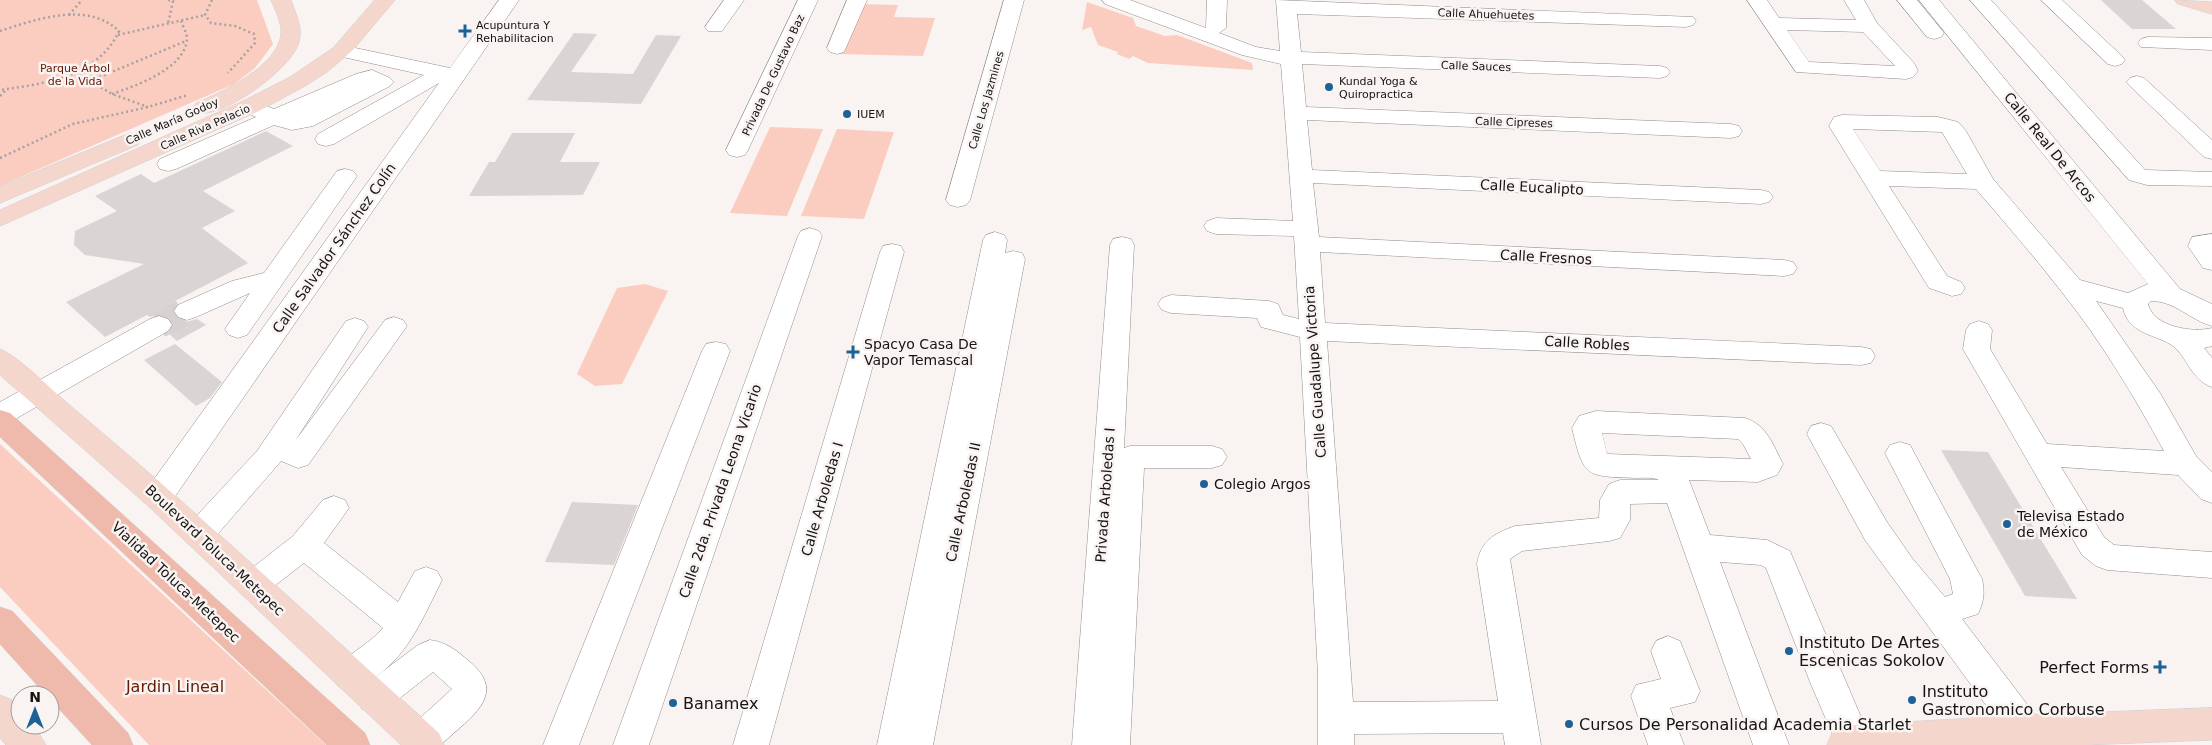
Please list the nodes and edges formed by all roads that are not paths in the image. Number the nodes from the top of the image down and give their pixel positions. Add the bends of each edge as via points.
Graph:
1 (281, 0) edge
2 (386, 0) edge
3 (509, 0) edge
4 (734, 0) edge
5 (808, 0) edge
6 (857, 0) edge
7 (1014, 0) edge
8 (1112, 0) edge
9 (1217, 0) edge
10 (1758, 0) edge
11 (1854, 0) edge
12 (1907, 0) edge
13 (1929, 0) edge
14 (1980, 0) edge
15 (2052, 0) edge
16 (2185, 0) edge
17 (1286, 4) edge
18 (2212, 8) edge
19 (1686, 21) dead end
20 (1772, 24) junction
21 (1869, 26) junction
22 (715, 27) dead end
23 (1216, 28) dead end
24 (2148, 43) dead end
25 (2212, 44) edge
26 (837, 48) dead end
27 (341, 51) junction
28 (1292, 59) junction
29 (2115, 60) dead end
30 (1660, 72) dead end
31 (449, 74) junction
32 (2137, 82) dead end
33 (251, 106) junction
34 (1297, 114) junction
35 (1731, 131) dead end
36 (326, 139) dead end
37 (737, 150) dead end
38 (2212, 152) edge
39 (168, 164) dead end
40 (345, 176) dead end
41 (1302, 176) junction
42 (1873, 178) junction
43 (2212, 178) edge
44 (1984, 182) junction
45 (0, 196) edge
46 (1761, 198) dead end
47 (958, 200) dead end
48 (0, 219) edge
49 (1216, 226) dead end
50 (810, 236) dead end
51 (1307, 237) junction
52 (2212, 242) edge
53 (1122, 246) dead end
54 (892, 252) dead end
55 (2212, 262) edge
56 (1784, 268) dead end
57 (273, 279) junction
58 (2071, 286) junction
59 (1952, 288) dead end
60 (2149, 303) junction
61 (1171, 304) dead end
62 (187, 311) tunnel mouth
63 (2210, 324) edge
64 (159, 325) tunnel mouth
65 (394, 326) dead end
66 (355, 327) dead end
67 (238, 329) dead end
68 (1979, 330) dead end
69 (1312, 331) junction
70 (2181, 338) junction
71 (2109, 339) junction
72 (716, 351) dead end
73 (1861, 356) dead end
74 (0, 359) edge
75 (2212, 377) edge
76 (36, 394) junction
77 (0, 415) edge
78 (0, 420) edge
79 (1821, 434) dead end
80 (276, 444) junction
81 (1900, 453) dead end
82 (2037, 454) junction
83 (1212, 456) dead end
84 (2186, 464) junction
85 (1674, 480) junction
86 (2212, 491) edge
87 (158, 496) junction
88 (334, 508) dead end
89 (199, 534) junction
90 (304, 545) junction
91 (1699, 547) junction
92 (2212, 564) edge
93 (426, 580) dead end
94 (253, 584) junction
95 (1939, 613) junction
96 (0, 621) edge
97 (402, 625) junction
98 (1668, 651) dead end
99 (350, 675) junction
100 (374, 698) junction
101 (0, 711) edge
102 (2212, 724) edge
103 (1336, 731) edge
104 (1521, 731) edge
105 (2026, 731) junction
106 (423, 743) edge
107 (1851, 744) edge
108 (28, 745) edge
109 (115, 745) edge
110 (352, 745) edge
111 (561, 745) edge
112 (630, 745) edge
113 (751, 745) edge
114 (895, 745) edge
115 (915, 745) edge
116 (1090, 745) edge
117 (1112, 745) edge
118 (1666, 745) edge
119 (1770, 745) edge

1 - 45 main road, Calle María Godoy via 291,34 282,55 258,78 224,99
2 - 27 main road, Calle Riva Palacio
3 - 31 street, Calle Salvador Sánchez Colín
4 - 22 street
5 - 37 street, Privada De Gustavo Baz
6 - 26 street
7 - 47 street, Calle Los Jazmines
8 - 28 street, Calle Sauces via 1249,51
9 - 23 street
10 - 20 street
11 - 21 street
12 - 60 street, Calle Real De Arcos
13 - 60 street, Calle Real De Arcos
14 - 43 street via 2137,175 2147,178
15 - 29 street
16 - 18 main road
17 - 19 street, Calle Ahuehuetes
17 - 28 street, Calle Guadalupe Victoria
20 - 21 street
20 - 21 street via 1803,68 1906,73 1907,67
24 - 25 street
27 - 31 street
27 - 33 main road, Calle Riva Palacio via 324,66
28 - 30 street, Calle Sauces
28 - 34 street, Calle Guadalupe Victoria
31 - 36 street
31 - 87 street, Calle Salvador Sánchez Colín
32 - 38 street
33 - 39 street via 273,117
33 - 48 main road, Calle Riva Palacio
34 - 35 street, Calle Cipreses
34 - 41 street, Calle Guadalupe Victoria
40 - 57 street
41 - 46 street, Calle Eucalipto
41 - 51 street, Calle Guadalupe Victoria
42 - 44 street
42 - 44 street via 1840,126 1842,122 1945,124 1955,131
42 - 59 street via 1938,282
44 - 58 street
49 - 51 street, Calle Fresnos
50 - 112 street, Calle 2da. Privada Leona Vicario
51 - 56 street, Calle Fresnos
51 - 69 street, Calle Guadalupe Victoria
52 - 55 street via 2201,243 2200,246
53 - 116 street, Privada Arboledas I
54 - 113 street, Calle Arboledas I
57 - 62 street via 241,287
57 - 67 street
58 - 60 street
58 - 71 street
60 - 63 street
60 - 70 street via 2155,328
60 - 71 street
61 - 69 street, Calle Robles via 1268,310 1270,321
63 - 70 street
64 - 76 street
65 - 80 street via 298,457
66 - 80 street
68 - 82 street via 1976,349
69 - 73 street, Calle Robles
69 - 103 street, Calle Guadalupe Victoria
70 - 75 street
71 - 84 street via 2150,400
72 - 111 street
74 - 76 main road, Boulevard Toluca-Metepec
76 - 77 street
76 - 87 main road, Boulevard Toluca-Metepec
78 - 110 highway, Vialidad Toluca-Metepec
79 - 95 street via 1876,531
80 - 89 street via 256,474
81 - 95 street via 1966,579 1969,594 1966,604
82 - 84 street
82 - 92 street via 2100,553 2118,558
83 - 117 street via 1130,457
84 - 86 street
85 - 85 street via 1600,465 1594,459 1586,425 1596,422 1745,429 1754,437 1768,464 1764,470
85 - 91 street
85 - 104 street via 1620,492 1615,499 1616,521 1609,529 1515,539 1495,552 1493,564
87 - 89 main road, Boulevard Toluca-Metepec
88 - 90 street
89 - 94 main road, Boulevard Toluca-Metepec
90 - 94 street
90 - 97 street
91 - 107 street via 1767,553 1780,560
91 - 119 street
93 - 97 street
94 - 99 main road, Boulevard Toluca-Metepec
95 - 105 street
96 - 109 highway
97 - 99 street via 397,637
98 - 118 street via 1683,691 1648,696
99 - 100 main road, Boulevard Toluca-Metepec
100 - 106 main road, Boulevard Toluca-Metepec
100 - 106 street via 430,655 438,656 470,684 470,694
101 - 108 main road
102 - 105 main road
103 - 104 street
105 - 107 main road
114 - 115 street, Calle Arboledas II via 1004,250

